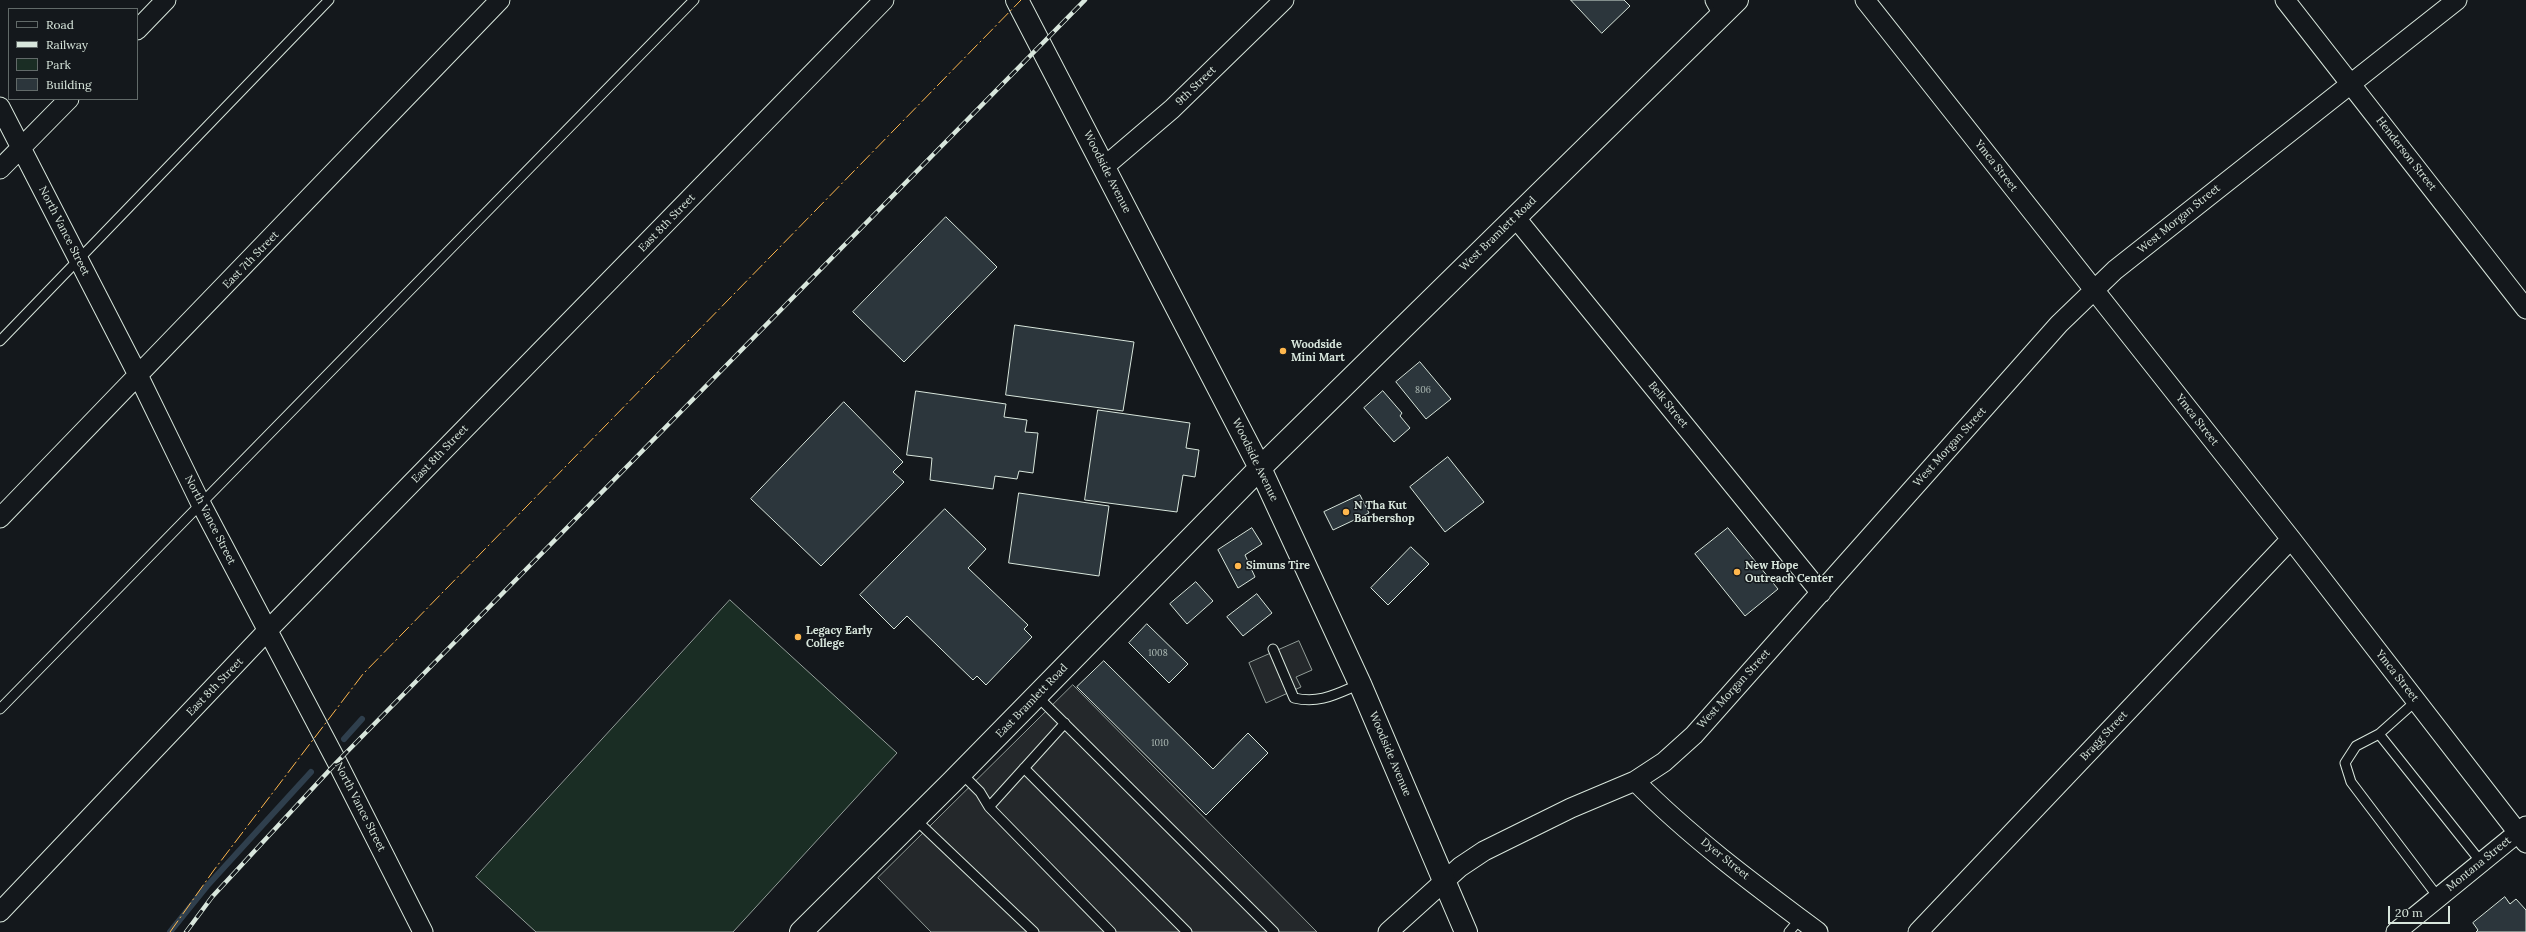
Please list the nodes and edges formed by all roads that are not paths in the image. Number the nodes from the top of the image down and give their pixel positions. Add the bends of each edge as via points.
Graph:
1 (166, 0) edge
2 (329, 0) edge
3 (500, 0) edge
4 (694, 0) edge
5 (884, 0) edge
6 (1017, 0) edge
7 (1284, 0) edge
8 (1865, 0) edge
9 (2285, 0) edge
10 (2457, 0) edge
11 (1725, 5) edge
12 (138, 29) edge
13 (2350, 83) junction
14 (68, 100) edge
15 (0, 107) edge
16 (22, 147) junction
17 (1104, 167) junction
18 (0, 169) edge
19 (1515, 217) junction
20 (78, 260) junction
21 (2094, 291) junction
22 (2526, 308) edge
23 (0, 341) edge
24 (139, 377) junction
25 (1260, 468) junction
26 (201, 504) junction
27 (0, 518) edge
28 (2291, 539) junction
29 (1820, 592) junction
30 (268, 630) junction
31 (1273, 649) dead end
32 (1360, 684) junction
33 (1037, 696) junction
34 (2416, 700) junction
35 (0, 709) edge
36 (1065, 723) junction
37 (2379, 734) junction
38 (1024, 768) junction
39 (961, 773) junction
40 (1636, 781) junction
41 (989, 807) junction
42 (914, 819) junction
43 (2523, 834) edge
44 (2481, 862) junction
45 (1444, 884) junction
46 (2438, 897) junction
47 (0, 912) edge
48 (1795, 925) edge
49 (418, 930) edge
50 (801, 932) edge
51 (1034, 932) edge
52 (1111, 932) edge
53 (1187, 932) edge
54 (1274, 932) edge
55 (1388, 932) edge
56 (1466, 932) edge
57 (1818, 932) edge
58 (1918, 932) edge
59 (2396, 932) edge

1 - 12 street
2 - 20 lane
3 - 24 street, East 7th Street
4 - 26 lane
5 - 30 street, East 8th Street
6 - 17 street, Woodside Avenue
7 - 17 street, 9th Street via 1172,109
8 - 21 street, Ymca Street
9 - 13 street, Henderson Street
10 - 13 street, West Morgan Street
11 - 19 street, West Bramlett Road
13 - 21 street, West Morgan Street via 2121,265
13 - 22 street, Henderson Street
14 - 16 street
15 - 16 street, North Vance Street
16 - 18 street
16 - 20 street, North Vance Street
17 - 25 street, Woodside Avenue
19 - 25 street, West Bramlett Road
19 - 29 street, Belk Street
20 - 23 lane
20 - 24 street, North Vance Street
21 - 28 street, Ymca Street
21 - 29 street, West Morgan Street via 2059,324
24 - 26 street, North Vance Street
24 - 27 street, East 7th Street
25 - 32 street, Woodside Avenue
25 - 33 street, East Bramlett Road
26 - 30 street, North Vance Street
26 - 35 lane
28 - 34 street, Ymca Street
28 - 58 street, Bragg Street
29 - 40 street, West Morgan Street via 1694,734 1664,762
30 - 47 street, East 8th Street
30 - 49 street, North Vance Street
31 - 32 lane via 1294,698 1310,702 1329,698
32 - 45 street, Woodside Avenue
33 - 36 lane
33 - 39 street, East Bramlett Road
34 - 37 lane
34 - 43 street, Ymca Street
36 - 38 lane
36 - 54 lane
37 - 44 lane
37 - 46 lane via 2356,746 2345,763 2351,782
38 - 41 lane
38 - 53 lane
39 - 41 lane via 980,792
39 - 42 street, East Bramlett Road
40 - 45 street, West Morgan Street via 1571,808 1484,851 1460,867
40 - 48 street, Dyer Street via 1656,802
41 - 52 lane
42 - 50 street, East Bramlett Road
42 - 51 lane
43 - 44 street, Montana Street
44 - 46 street, Montana Street
45 - 55 street, West Morgan Street
45 - 56 street, Woodside Avenue
46 - 59 street, Montana Street
48 - 57 street, Dyer Street

